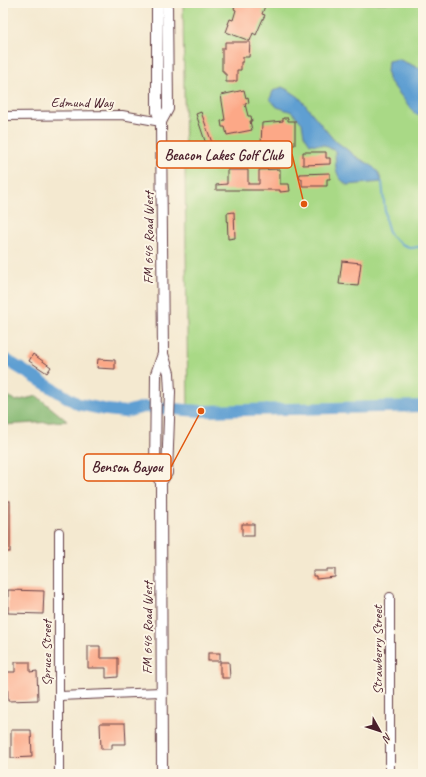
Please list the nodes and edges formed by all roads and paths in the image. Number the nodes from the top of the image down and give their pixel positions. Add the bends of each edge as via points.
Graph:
1 (157, 3) edge
2 (167, 3) edge
3 (157, 23) junction
4 (167, 65) junction
5 (3, 116) edge
6 (161, 122) junction
7 (163, 354) junction
8 (161, 482) junction
9 (58, 532) dead end
10 (390, 597) dead end
11 (161, 692) junction
12 (59, 696) junction
13 (60, 774) edge
14 (162, 774) edge
15 (390, 774) edge

1 - 3 main road, FM 646 Road West
2 - 4 main road, FM 646 Road West
3 - 4 main road
3 - 6 main road, FM 646 Road West via 157,112
4 - 6 main road, FM 646 Road West via 168,110
5 - 6 street, Edmund Way via 122,115
6 - 7 main road, FM 646 Road West
7 - 8 main road, FM 646 Road West via 169,373 170,392 167,473
7 - 8 main road, FM 646 Road West via 156,374 155,394 155,474
8 - 11 main road, FM 646 Road West
9 - 12 street, Spruce Street
10 - 15 street, Strawberry Street
11 - 12 street
11 - 14 main road, FM 646 Road West
12 - 13 street, Spruce Street

